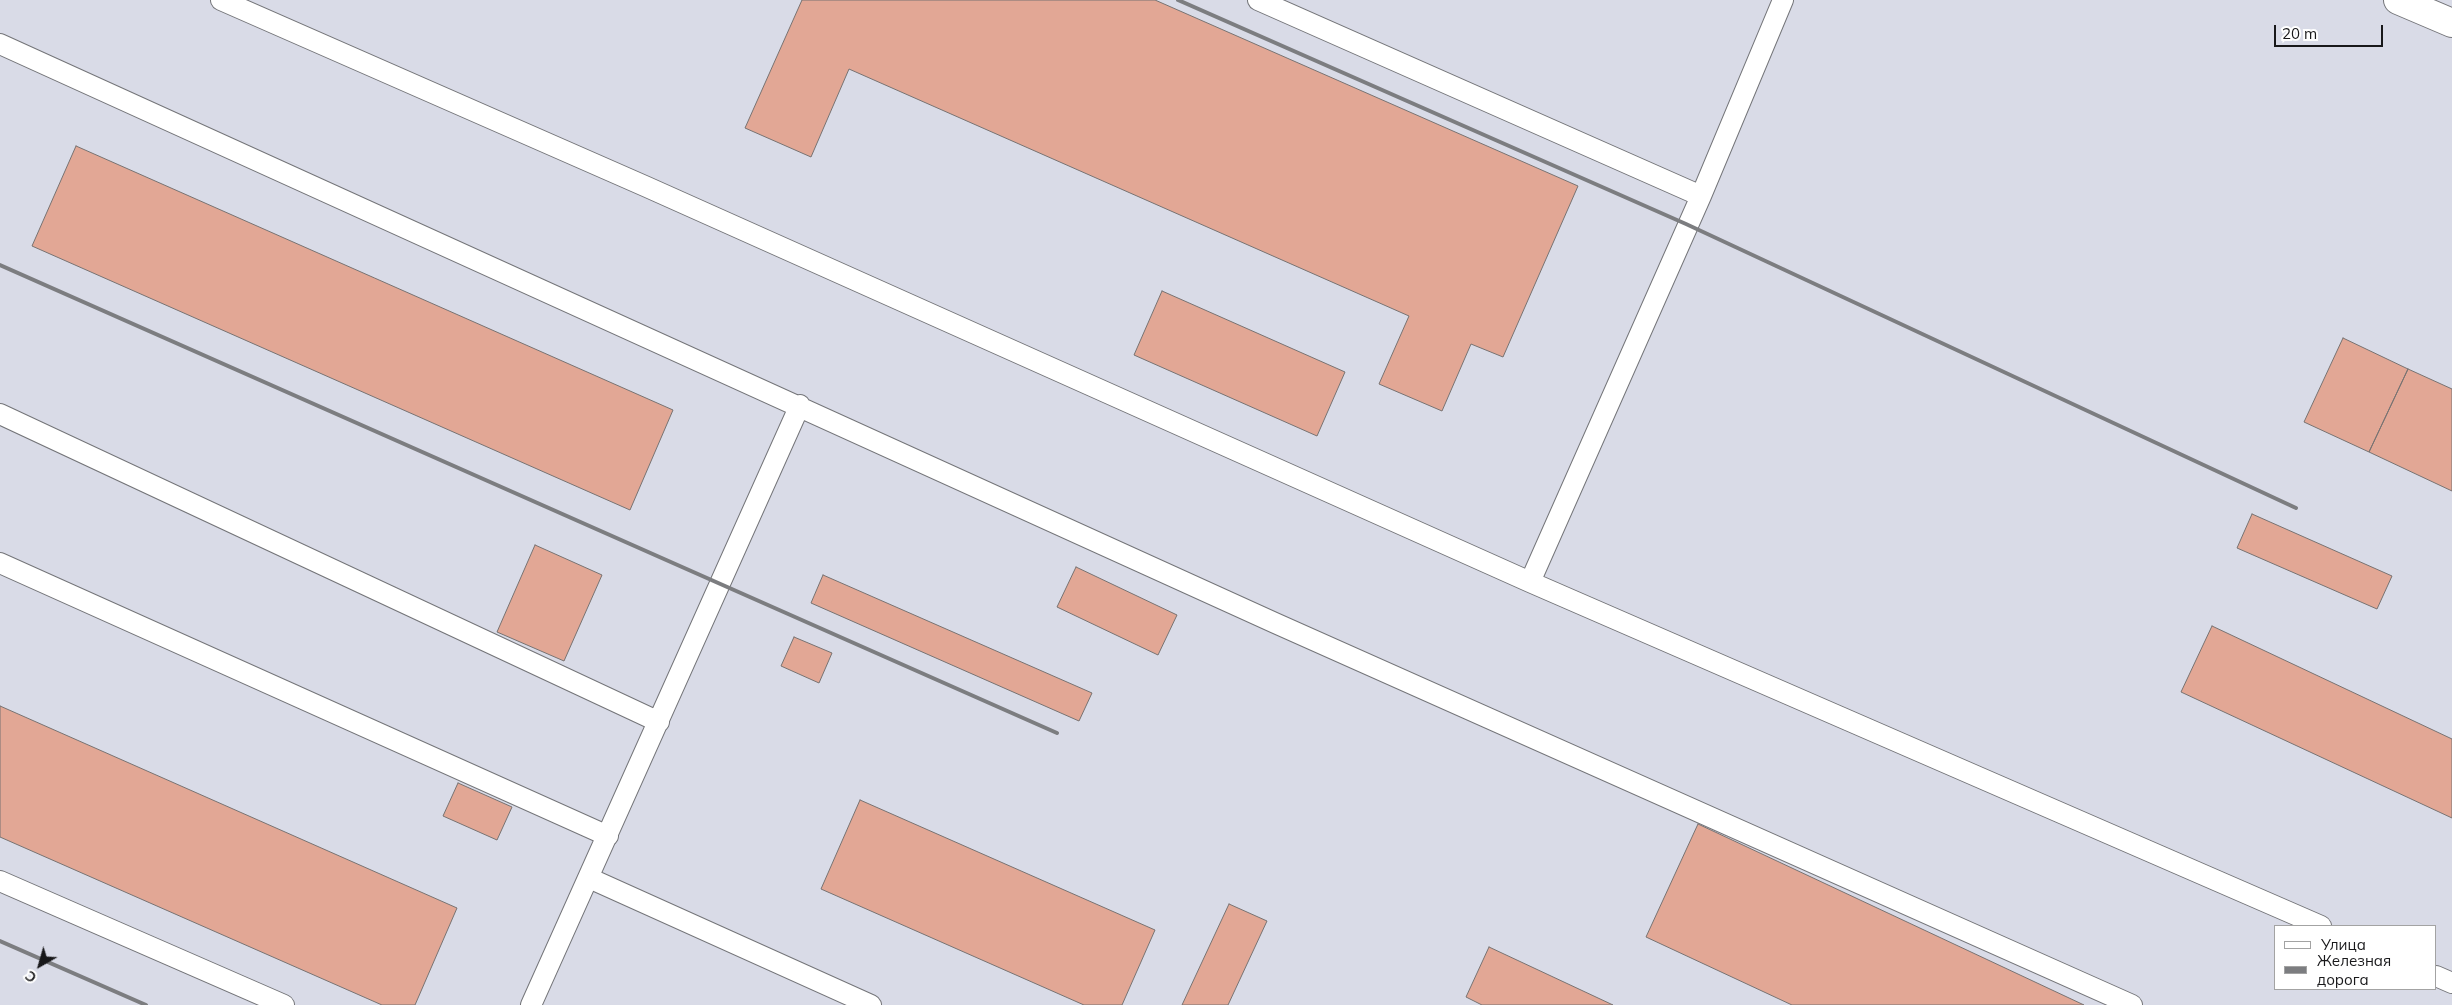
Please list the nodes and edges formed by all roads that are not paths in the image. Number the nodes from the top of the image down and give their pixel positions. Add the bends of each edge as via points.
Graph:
1 (221, 0) edge
2 (1258, 0) edge
3 (1783, 0) edge
4 (2398, 0) edge
5 (2452, 23) edge
6 (0, 44) edge
7 (1701, 196) junction
8 (800, 405) junction
9 (0, 414) edge
10 (0, 563) edge
11 (1530, 582) junction
12 (659, 722) junction
13 (608, 836) junction
14 (589, 878) junction
15 (0, 881) edge
16 (2319, 925) edge
17 (2437, 976) edge
18 (2452, 983) edge
19 (284, 1005) edge
20 (532, 1005) edge
21 (871, 1005) edge
22 (2132, 1005) edge

1 - 11 lane
2 - 7 lane
3 - 7 lane
4 - 5 street
6 - 8 lane
7 - 11 lane
8 - 12 lane
8 - 22 lane via 1275,623
9 - 12 lane
10 - 13 lane
11 - 16 lane
12 - 13 lane
13 - 14 lane
14 - 20 lane
14 - 21 lane
15 - 19 lane
17 - 18 lane

